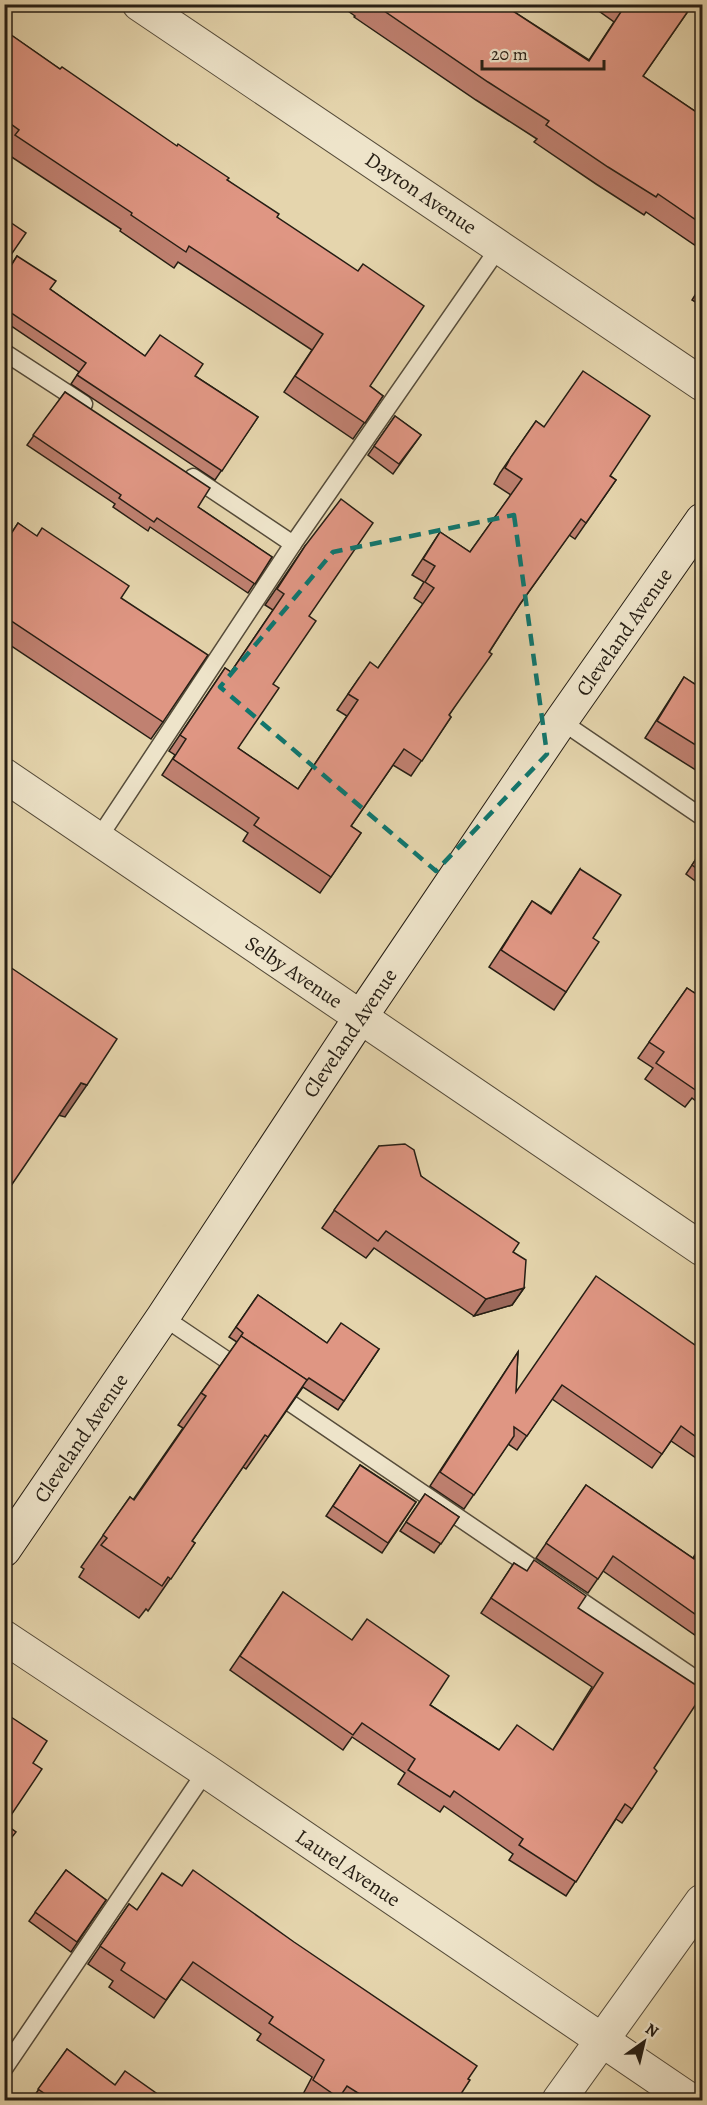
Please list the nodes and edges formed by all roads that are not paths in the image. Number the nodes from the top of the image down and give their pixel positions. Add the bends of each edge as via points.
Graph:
1 (139, 4) edge
2 (500, 246) junction
3 (4, 352) edge
4 (702, 384) edge
5 (94, 411) edge
6 (184, 471) edge
7 (702, 520) edge
8 (293, 544) junction
9 (561, 720) junction
10 (4, 775) edge
11 (702, 817) edge
12 (98, 839) junction
13 (360, 1018) junction
14 (702, 1249) edge
15 (163, 1317) junction
16 (4, 1550) edge
17 (4, 1637) edge
18 (702, 1683) edge
19 (206, 1771) junction
20 (702, 1901) edge
21 (602, 2040) junction
22 (4, 2069) edge
23 (559, 2100) edge
24 (690, 2100) edge

1 - 2 street, Dayton Avenue
2 - 4 street, Dayton Avenue
2 - 8 lane
3 - 5 lane
6 - 8 lane
7 - 9 street, Cleveland Avenue
8 - 12 lane
9 - 11 lane
9 - 13 street, Cleveland Avenue
10 - 12 street, Selby Avenue
12 - 13 street, Selby Avenue
13 - 14 street, Selby Avenue
13 - 15 street, Cleveland Avenue
15 - 16 street, Cleveland Avenue
15 - 18 lane
17 - 19 street, Laurel Avenue
19 - 21 street, Laurel Avenue
19 - 22 lane
20 - 21 street
21 - 23 street
21 - 24 street, Laurel Avenue

